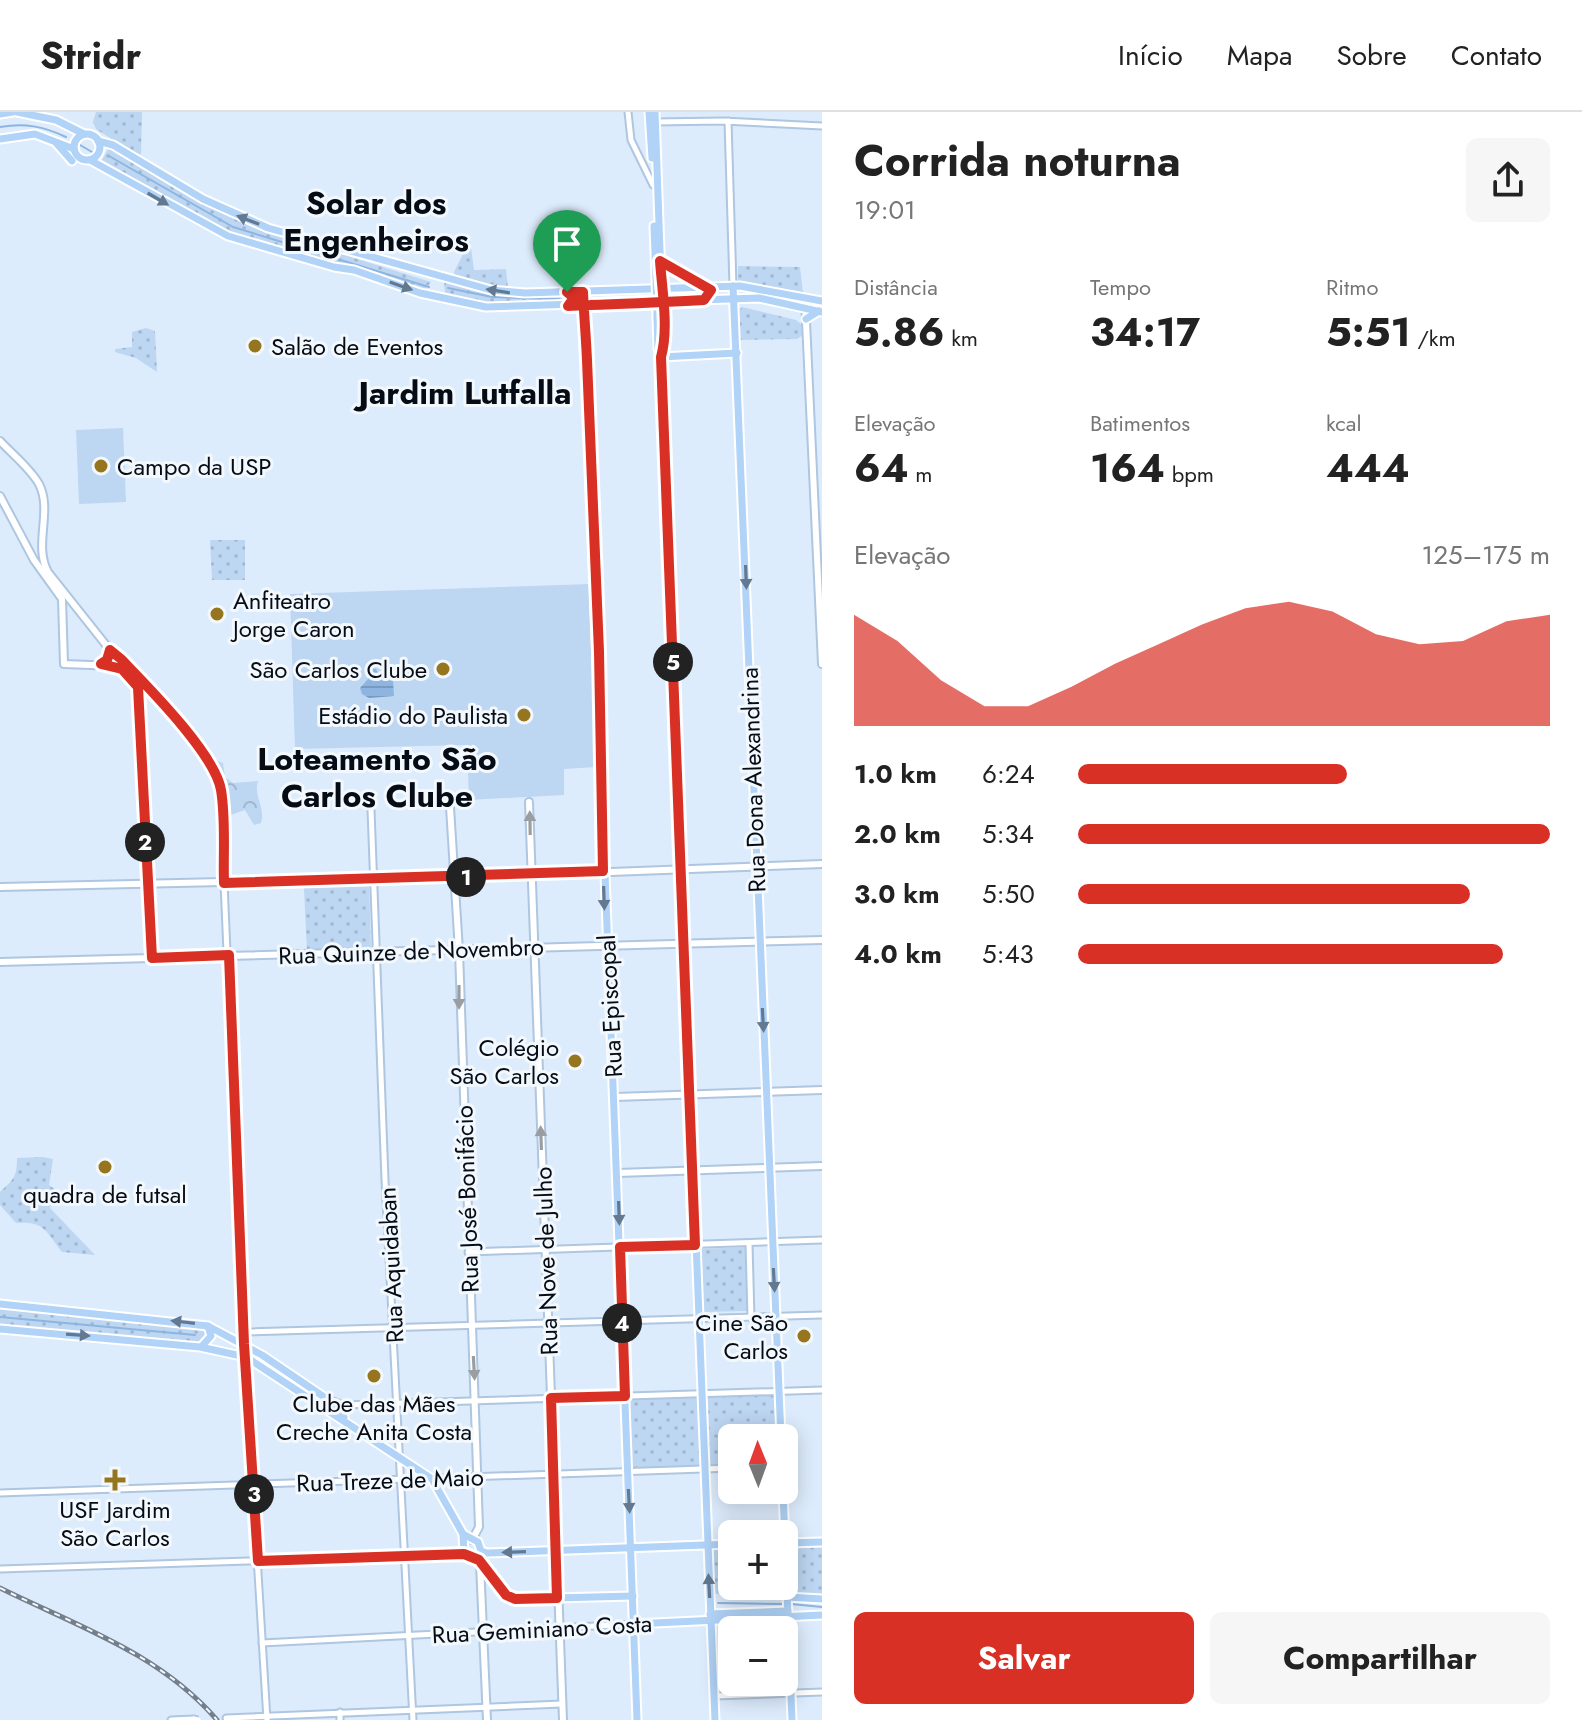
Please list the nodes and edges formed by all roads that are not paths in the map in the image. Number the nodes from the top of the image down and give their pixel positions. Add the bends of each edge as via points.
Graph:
1 (15, 112) edge
2 (628, 112) edge
3 (652, 112) edge
4 (0, 114) edge
5 (728, 121) junction
6 (655, 122) junction
7 (822, 126) edge
8 (84, 134) junction
9 (0, 139) edge
10 (52, 140) junction
11 (98, 141) junction
12 (74, 149) junction
13 (72, 161) dead end
14 (88, 163) junction
15 (653, 185) junction
16 (660, 261) junction
17 (659, 278) junction
18 (733, 286) junction
19 (713, 287) junction
20 (567, 292) junction
21 (583, 292) junction
22 (704, 300) junction
23 (734, 300) junction
24 (822, 301) edge
25 (805, 304) junction
26 (584, 305) junction
27 (568, 306) junction
28 (820, 311) edge
29 (806, 319) junction
30 (737, 353) junction
31 (661, 357) junction
32 (0, 441) edge
33 (0, 496) edge
34 (42, 543) junction
35 (27, 547) junction
36 (77, 607) junction
37 (63, 616) junction
38 (110, 650) junction
39 (101, 664) junction
40 (822, 664) edge
41 (141, 685) junction
42 (529, 802) dead end
43 (450, 807) dead end
44 (371, 810) dead end
45 (822, 864) edge
46 (756, 867) junction
47 (681, 870) junction
48 (603, 871) junction
49 (531, 875) junction
50 (455, 877) junction
51 (372, 879) junction
52 (224, 883) junction
53 (147, 885) junction
54 (0, 887) edge
55 (822, 940) edge
56 (759, 942) junction
57 (606, 945) junction
58 (684, 946) junction
59 (534, 948) junction
60 (459, 951) junction
61 (375, 954) junction
62 (229, 955) junction
63 (152, 958) junction
64 (0, 962) edge
65 (822, 1090) edge
66 (767, 1092) junction
67 (691, 1095) junction
68 (615, 1097) junction
69 (822, 1166) edge
70 (770, 1168) junction
71 (693, 1171) junction
72 (618, 1173) junction
73 (822, 1240) edge
74 (773, 1243) junction
75 (749, 1244) junction
76 (695, 1245) junction
77 (620, 1247) junction
78 (545, 1249) junction
79 (468, 1252) junction
80 (0, 1304) edge
81 (822, 1315) edge
82 (776, 1317) junction
83 (751, 1318) junction
84 (698, 1319) junction
85 (622, 1322) junction
86 (548, 1324) junction
87 (472, 1325) junction
88 (208, 1326) junction
89 (394, 1328) junction
90 (0, 1329) edge
91 (220, 1331) junction
92 (244, 1332) junction
93 (244, 1344) junction
94 (200, 1347) junction
95 (217, 1349) junction
96 (246, 1357) junction
97 (822, 1390) edge
98 (779, 1391) junction
99 (702, 1394) junction
100 (625, 1396) junction
101 (324, 1397) junction
102 (551, 1398) junction
103 (475, 1401) junction
104 (399, 1403) junction
105 (780, 1424) edge
106 (355, 1428) junction
107 (401, 1458) junction
108 (718, 1468) edge
109 (704, 1469) junction
110 (627, 1472) junction
111 (553, 1475) junction
112 (478, 1478) junction
113 (432, 1479) junction
114 (403, 1481) junction
115 (254, 1485) junction
116 (0, 1493) edge
117 (822, 1542) edge
118 (798, 1543) edge
119 (707, 1545) junction
120 (718, 1545) edge
121 (467, 1546) junction
122 (631, 1547) junction
123 (555, 1550) junction
124 (407, 1554) junction
125 (258, 1561) junction
126 (480, 1564) junction
127 (0, 1569) edge
128 (633, 1596) junction
129 (557, 1598) junction
130 (822, 1599) edge
131 (788, 1600) edge
132 (788, 1606) junction
133 (822, 1615) edge
134 (788, 1616) edge
135 (710, 1617) junction
136 (634, 1624) junction
137 (559, 1628) junction
138 (484, 1633) junction
139 (411, 1635) junction
140 (262, 1643) junction
141 (822, 1692) edge
142 (798, 1693) edge
143 (714, 1696) junction
144 (718, 1696) edge
145 (791, 1696) edge
146 (562, 1704) junction
147 (486, 1707) junction
148 (413, 1709) junction
149 (340, 1712) junction
150 (267, 1717) edge
151 (226, 1718) dead end
152 (171, 1720) edge
153 (196, 1720) edge
154 (340, 1720) edge
155 (413, 1720) edge
156 (487, 1720) edge
157 (563, 1720) edge
158 (637, 1720) edge
159 (715, 1720) edge
160 (792, 1720) edge

1 - 4 main road
1 - 8 main road via 56,120
2 - 15 street via 631,140
3 - 6 main road
3 - 15 main road
5 - 6 street
5 - 7 street
5 - 18 street, Rua Dona Alexandrina
6 - 16 main road
8 - 11 main road
8 - 12 main road
9 - 10 main road via 27,134
10 - 12 main road
10 - 13 main road
11 - 14 main road via 99,152
20 -> 11 main road via 491,290 268,228 220,208
12 - 14 main road
14 -> 27 main road via 228,236 271,250 486,307
15 - 17 main road
16 - 17 main road
16 - 19 main road
17 - 31 main road, bridge
18 - 19 main road
18 - 23 main road, Rua Dona Alexandrina
18 - 25 main road
19 - 21 main road
19 - 22 main road
20 - 21 main road
20 - 27 main road via 574,298
21 - 26 main road, Rua Episcopal
22 - 23 main road
22 - 26 main road
23 - 25 main road
23 - 30 main road, Rua Dona Alexandrina
24 - 25 main road
25 - 28 main road
25 - 29 main road
26 - 27 main road
26 - 48 main road, Rua Episcopal
28 - 29 main road
29 - 40 main road
30 - 31 main road
30 -> 46 main road, Rua Dona Alexandrina
31 - 47 main road
32 - 34 main road via 40,485
33 - 35 main road
34 - 35 main road
34 - 36 main road via 44,563
35 - 37 main road via 62,599
36 - 37 main road
36 - 38 main road
37 - 39 main road via 64,664
38 - 39 main road
38 - 41 main road
39 - 41 main road via 122,669
41 - 52 main road via 187,733 216,775
41 - 53 main road
49 -> 42 main road, Rua Nove de Julho
43 - 50 main road, Rua José Bonifácio
44 - 51 street, Rua Aquidaban
45 - 46 main road
46 - 47 main road
46 - 56 main road, Rua Dona Alexandrina
47 - 48 main road
47 - 58 main road
48 - 49 main road
48 -> 57 main road, Rua Episcopal
49 - 50 main road
49 - 59 main road, Rua Nove de Julho
50 - 51 main road
50 - 60 main road, Rua José Bonifácio
51 - 52 main road
51 - 61 street, Rua Aquidaban
52 - 53 main road
52 - 62 street
53 - 54 main road
53 - 63 main road
55 - 56 main road, Rua Quinze de Novembro
56 - 58 main road, Rua Quinze de Novembro
56 -> 66 main road, Rua Dona Alexandrina
57 - 58 main road, Rua Quinze de Novembro
57 - 59 main road, Rua Quinze de Novembro
57 - 68 main road, Rua Episcopal
58 - 67 main road
59 - 60 main road, Rua Quinze de Novembro
78 -> 59 main road, Rua Nove de Julho
60 - 61 main road, Rua Quinze de Novembro
60 -> 79 main road, Rua José Bonifácio
61 - 62 main road, Rua Quinze de Novembro
61 - 89 street, Rua Aquidaban
62 - 63 main road, Rua Quinze de Novembro
62 - 92 street
63 - 64 main road, Rua Quinze de Novembro
65 - 66 main road
66 - 67 main road
66 - 70 main road, Rua Dona Alexandrina
67 - 68 main road
67 - 71 main road
68 - 72 main road, Rua Episcopal
69 - 70 main road
70 - 71 main road
70 - 74 main road, Rua Dona Alexandrina
71 - 72 main road
71 - 76 main road
72 -> 77 main road, Rua Episcopal
73 - 74 street
74 - 75 street
74 -> 82 main road, Rua Dona Alexandrina
75 - 76 street
75 - 83 street
76 - 77 street
76 - 84 main road
77 - 78 street
77 - 85 main road, Rua Episcopal
78 - 79 street
78 - 86 main road, Rua Nove de Julho
79 - 87 main road, Rua José Bonifácio
88 -> 80 main road
81 - 82 street
82 - 83 street
82 - 98 main road, Rua Dona Alexandrina
83 - 84 street
84 - 85 street
84 - 99 main road
85 - 86 street
85 - 100 main road, Rua Episcopal
86 - 87 street
86 - 102 main road, Rua Nove de Julho
87 - 89 street
87 -> 103 main road, Rua José Bonifácio
88 - 91 main road
88 - 94 main road via 209,1340
89 - 92 street
89 - 104 street, Rua Aquidaban
90 -> 94 main road
91 - 93 main road
91 - 95 main road via 214,1338
92 - 93 street
93 - 96 street
93 - 101 main road
94 - 95 main road
95 - 96 main road
96 - 106 main road
96 - 115 street
97 - 98 street
98 - 99 street
98 - 105 main road, Rua Dona Alexandrina
99 - 100 street
99 - 109 main road
100 - 102 street
100 - 110 main road, Rua Episcopal
101 - 104 street via 343,1405
101 - 106 main road
102 - 103 street
102 - 111 main road, Rua Nove de Julho
103 - 104 street
103 - 112 main road, Rua José Bonifácio
104 - 107 street, Rua Aquidaban
106 - 107 main road
107 - 113 main road
107 - 114 street, Rua Aquidaban
108 - 109 street, Rua Treze de Maio
109 - 110 street, Rua Treze de Maio
109 - 119 main road
110 - 111 street, Rua Treze de Maio
110 -> 122 main road, Rua Episcopal
111 - 112 street, Rua Treze de Maio
111 - 123 main road, Rua Nove de Julho
112 - 113 street, Rua Treze de Maio
112 - 121 main road, Rua José Bonifácio via 479,1527
113 - 114 street, Rua Treze de Maio
113 - 121 main road
114 - 115 street, Rua Treze de Maio
114 - 124 street, Rua Aquidaban
115 - 116 street, Rua Treze de Maio
115 - 125 street
117 - 118 main road
119 - 120 main road
119 - 122 main road
135 -> 119 main road
123 -> 121 main road via 487,1553
121 - 124 street
121 - 126 main road
122 - 123 main road
122 - 128 main road, Rua Episcopal
123 - 129 main road, Rua Nove de Julho
124 - 125 street
124 - 139 street, Rua Aquidaban
125 - 127 street
125 - 140 street
126 - 129 main road via 515,1599
126 - 138 main road
128 - 129 main road
128 - 136 main road, Rua Episcopal
129 - 137 main road, Rua Nove de Julho
130 - 132 main road
131 - 132 main road
132 - 133 main road, Rua Geminiano Costa
132 - 134 main road
132 - 135 main road, Rua Geminiano Costa
135 - 136 main road, Rua Geminiano Costa
135 - 143 main road
136 - 137 street, Rua Geminiano Costa
136 - 158 main road, Rua Episcopal
137 - 138 street, Rua Geminiano Costa
137 - 146 main road, Rua Nove de Julho
138 - 139 street, Rua Geminiano Costa
138 - 147 main road
139 - 140 street, Rua Geminiano Costa
139 - 148 street, Rua Aquidaban
140 - 150 street
141 - 142 street
143 - 144 street
143 - 159 main road
145 - 160 main road
146 - 147 street
146 - 157 main road, Rua Nove de Julho
147 - 148 street
147 - 156 main road
148 - 149 street
148 - 155 street, Rua Aquidaban
149 - 150 street
149 - 154 street
150 - 151 street
152 - 153 street

